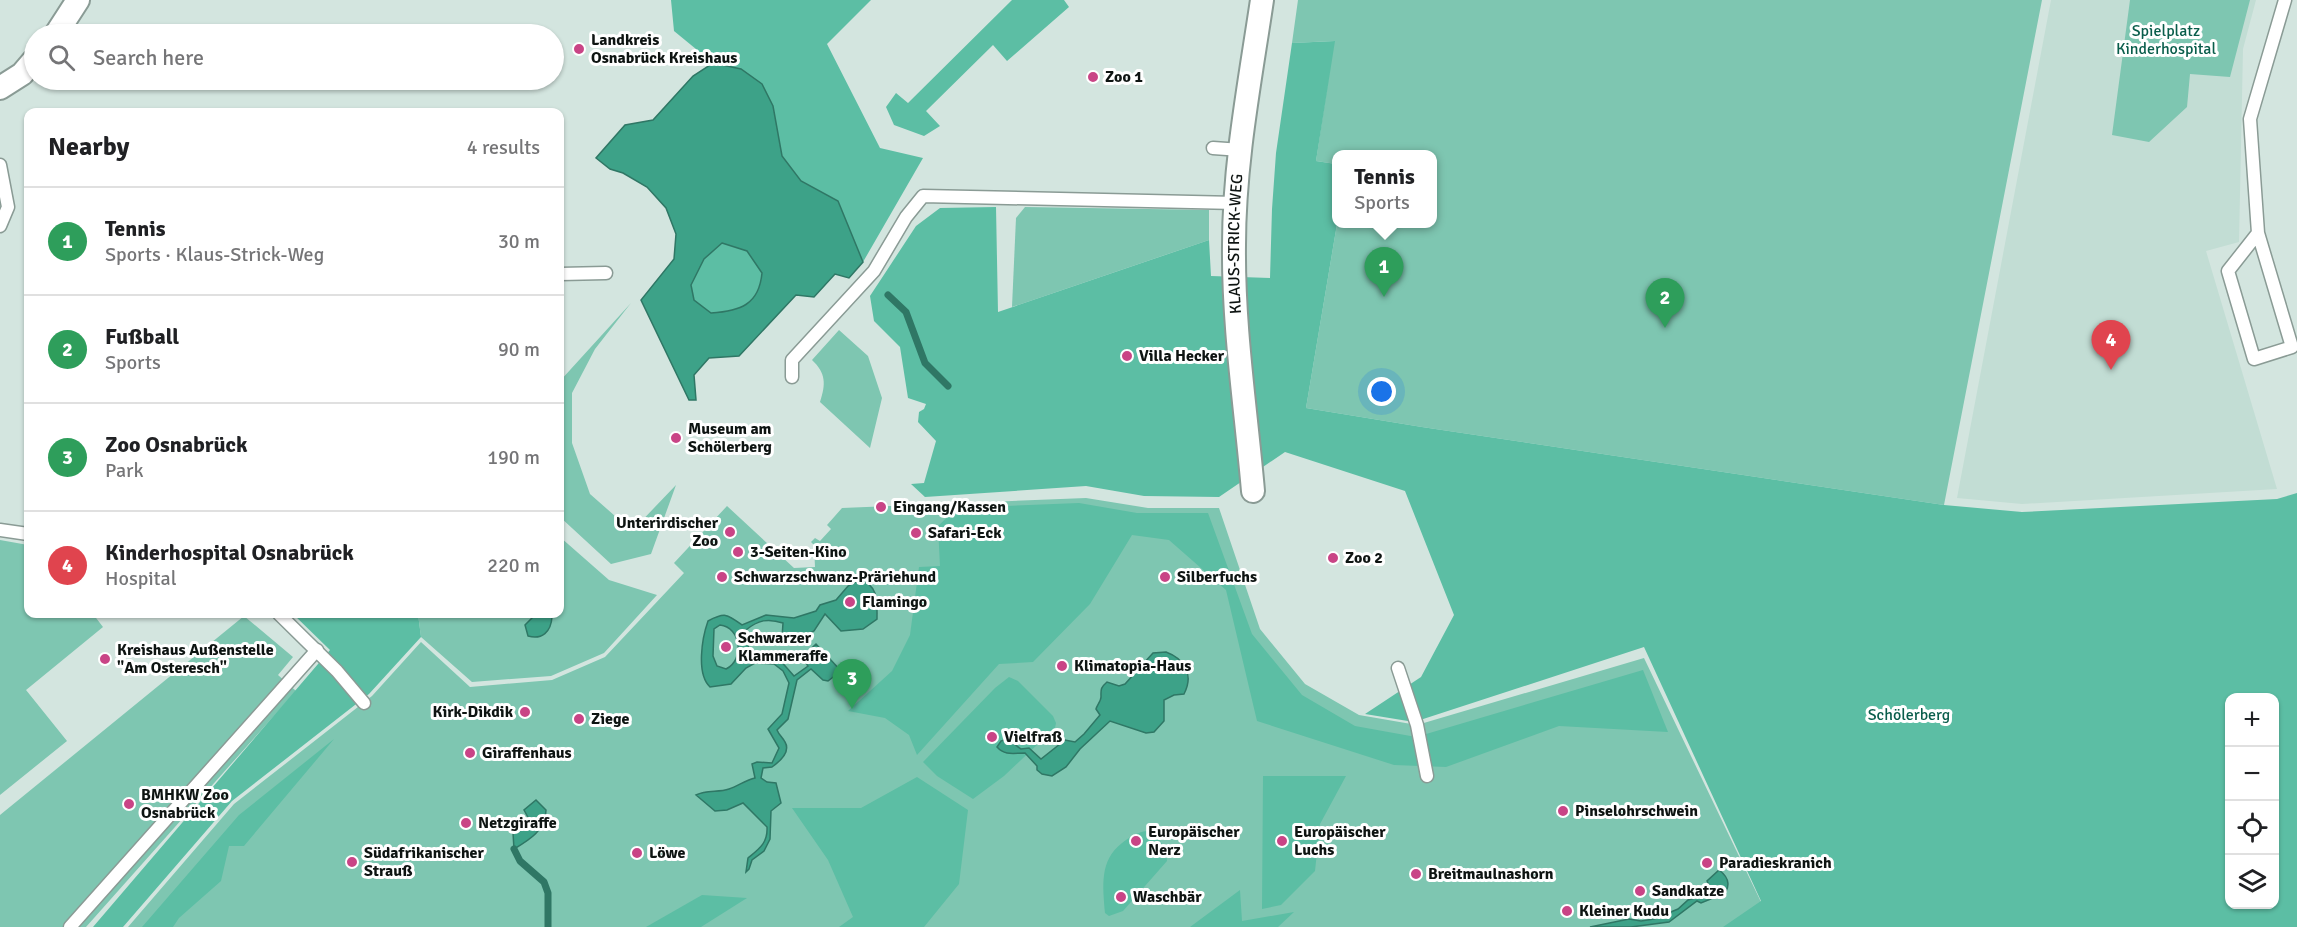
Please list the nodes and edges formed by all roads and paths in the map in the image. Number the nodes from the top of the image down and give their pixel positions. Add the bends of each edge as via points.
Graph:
1 (78, 0) edge
2 (1262, 0) edge
3 (2284, 0) edge
4 (62, 24) edge
5 (24, 72) edge
6 (0, 88) edge
7 (1213, 148) dead end
8 (1241, 150) junction
9 (0, 165) edge
10 (1236, 203) junction
11 (0, 226) edge
12 (2258, 234) junction
13 (606, 273) dead end
14 (564, 274) edge
15 (792, 377) dead end
16 (1253, 491) dead end
17 (0, 530) edge
18 (24, 533) edge
19 (283, 618) edge
20 (316, 650) junction
21 (1398, 668) dead end
22 (364, 703) dead end
23 (1427, 776) dead end
24 (70, 927) edge

1 - 4 street
2 - 8 street, KLAUS-STRICK-WEG
3 - 12 lane via 2250,118
5 - 6 street
7 - 8 lane
8 - 10 street, KLAUS-STRICK-WEG
9 - 11 lane via 8,207
10 - 15 lane via 923,196 874,271 792,360
10 - 16 street, KLAUS-STRICK-WEG via 1236,306
12 - 12 lane via 2228,271 2254,359 2292,347
13 - 14 lane
17 - 18 lane
19 - 20 lane
20 - 22 lane
20 - 24 lane
21 - 23 lane via 1417,725

